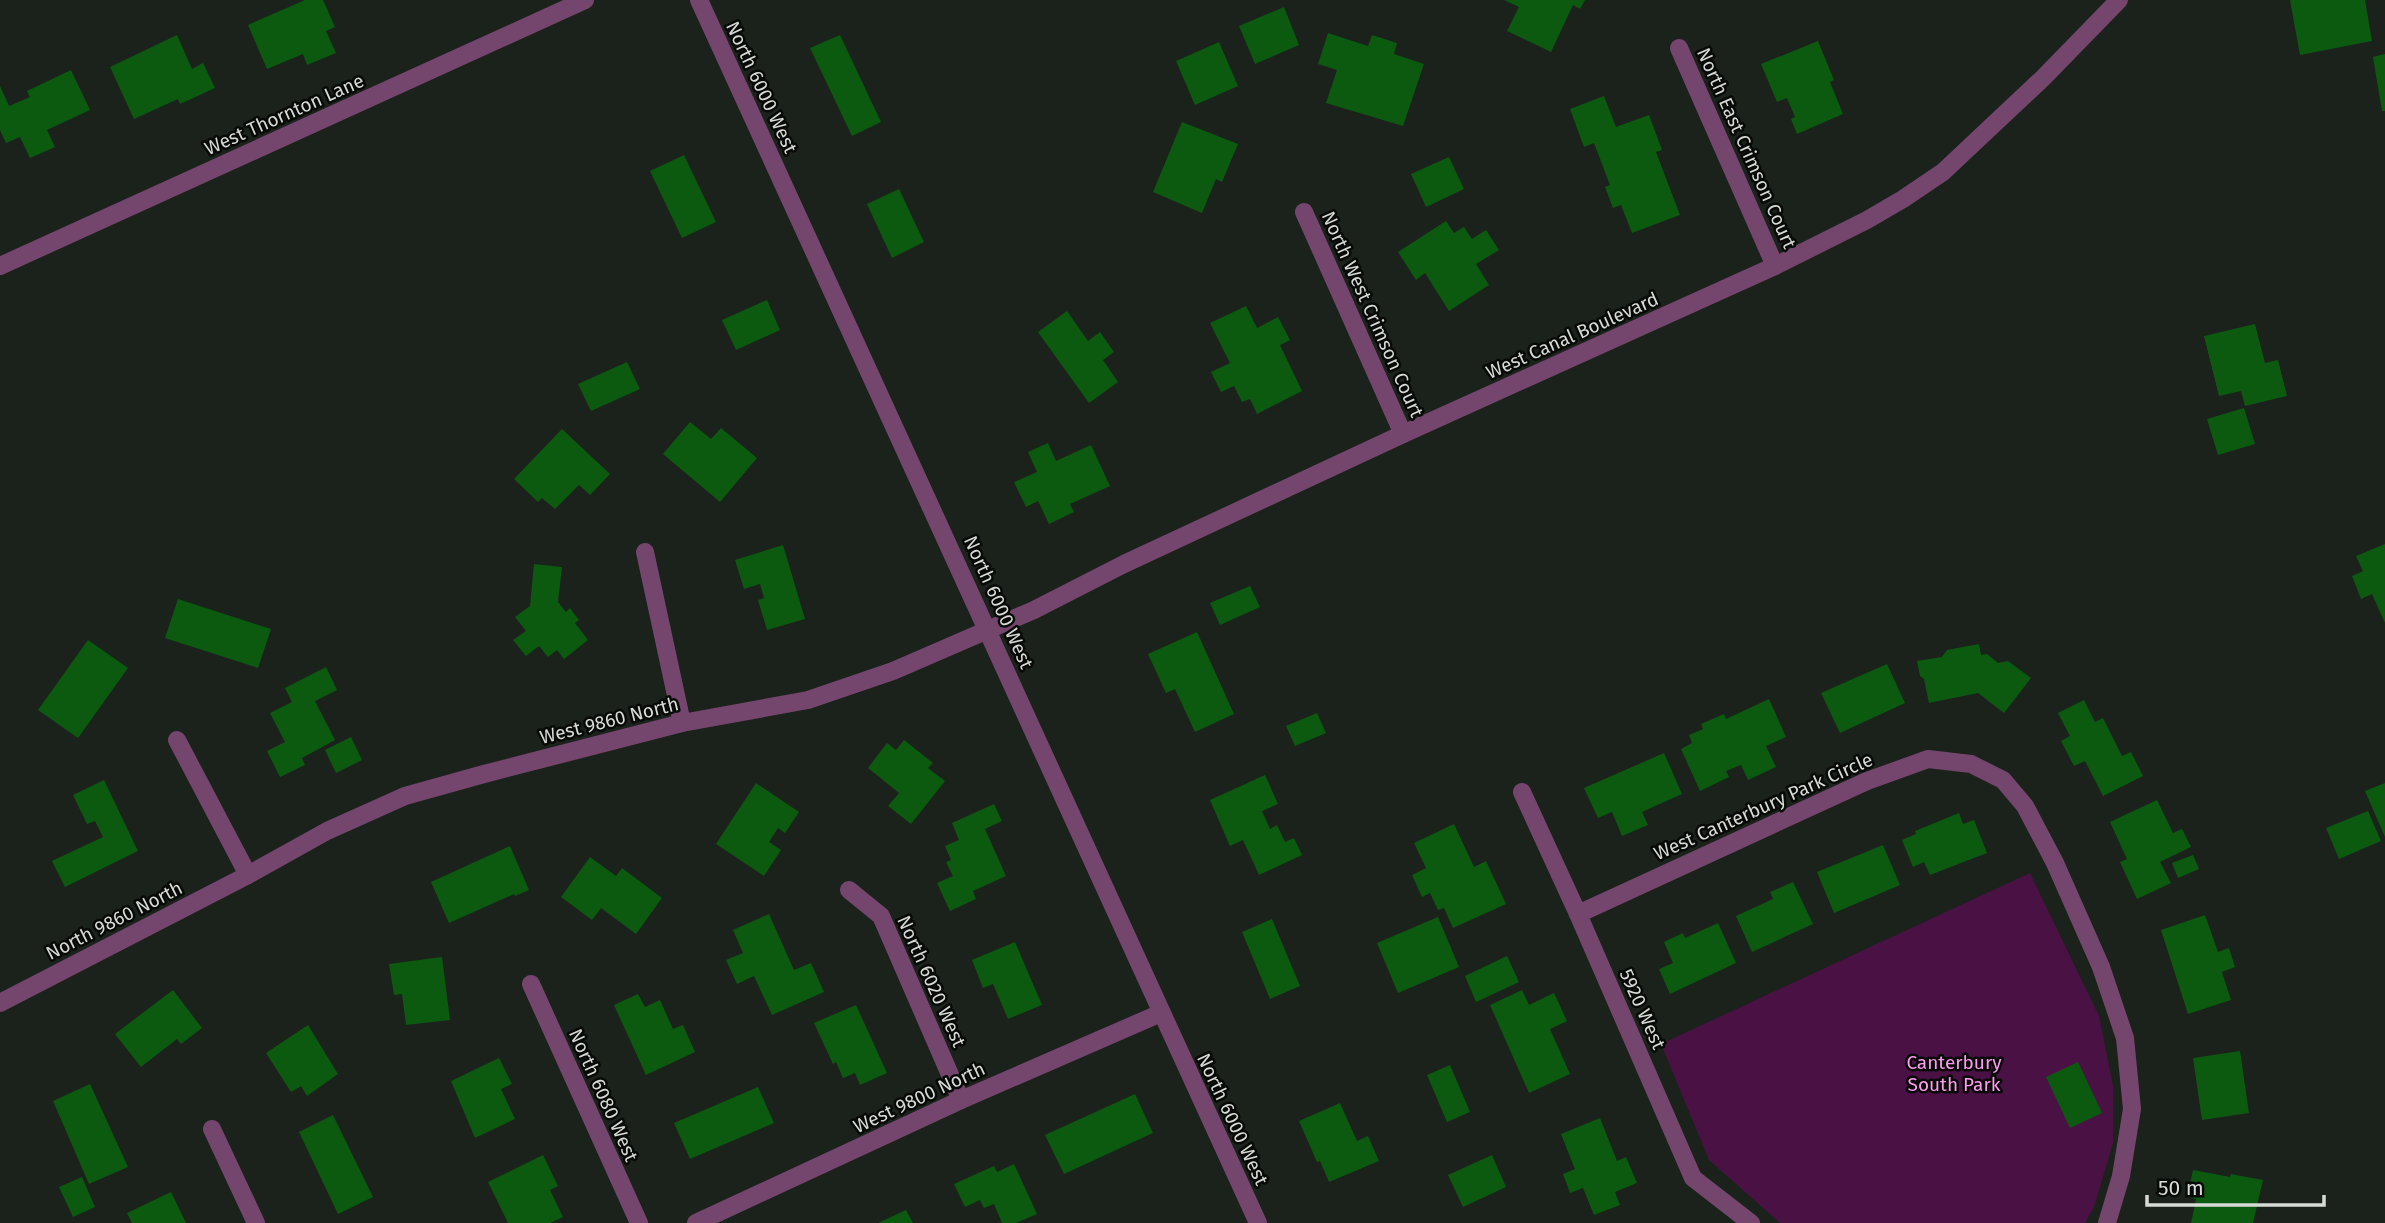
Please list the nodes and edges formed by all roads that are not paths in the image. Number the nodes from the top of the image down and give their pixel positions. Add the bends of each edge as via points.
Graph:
1 (585, 0) edge
2 (699, 0) edge
3 (2119, 0) edge
4 (1679, 48) dead end
5 (1304, 212) dead end
6 (0, 266) edge
7 (1775, 266) junction
8 (1403, 434) junction
9 (645, 552) dead end
10 (988, 629) junction
11 (682, 723) junction
12 (177, 740) dead end
13 (1522, 792) dead end
14 (248, 875) junction
15 (849, 890) dead end
16 (1578, 914) junction
17 (531, 984) dead end
18 (0, 1003) edge
19 (1161, 1013) junction
20 (961, 1100) junction
21 (212, 1129) dead end
22 (256, 1223) edge
23 (639, 1223) edge
24 (696, 1223) edge
25 (1258, 1223) edge
26 (1751, 1223) edge
27 (2106, 1223) edge

1 - 6 street, West Thornton Lane
2 - 10 street, North 6000 West
3 - 7 street, West Canal Boulevard via 1943,172 1867,220
4 - 7 street, North East Crimson Court
5 - 8 street, North West Crimson Court
7 - 8 street, West Canal Boulevard
8 - 10 street, West Canal Boulevard
9 - 11 street
10 - 11 street, West 9860 North via 893,671 808,700
10 - 19 street, North 6000 West
11 - 14 street, West 9860 North via 405,796 327,831
12 - 14 street
13 - 16 street, 5920 West
14 - 18 street, North 9860 North
15 - 20 street, North 6020 West via 881,916
16 - 26 street, 5920 West via 1693,1178
16 - 27 street, West Canterbury Park Circle via 1867,781 1928,759 1970,764 2003,780 2025,806 2055,863 2101,967 2125,1038 2132,1109 2121,1176
17 - 23 street, North 6080 West
19 - 20 street, West 9800 North
19 - 25 street, North 6000 West
20 - 24 street, West 9800 North
21 - 22 street

